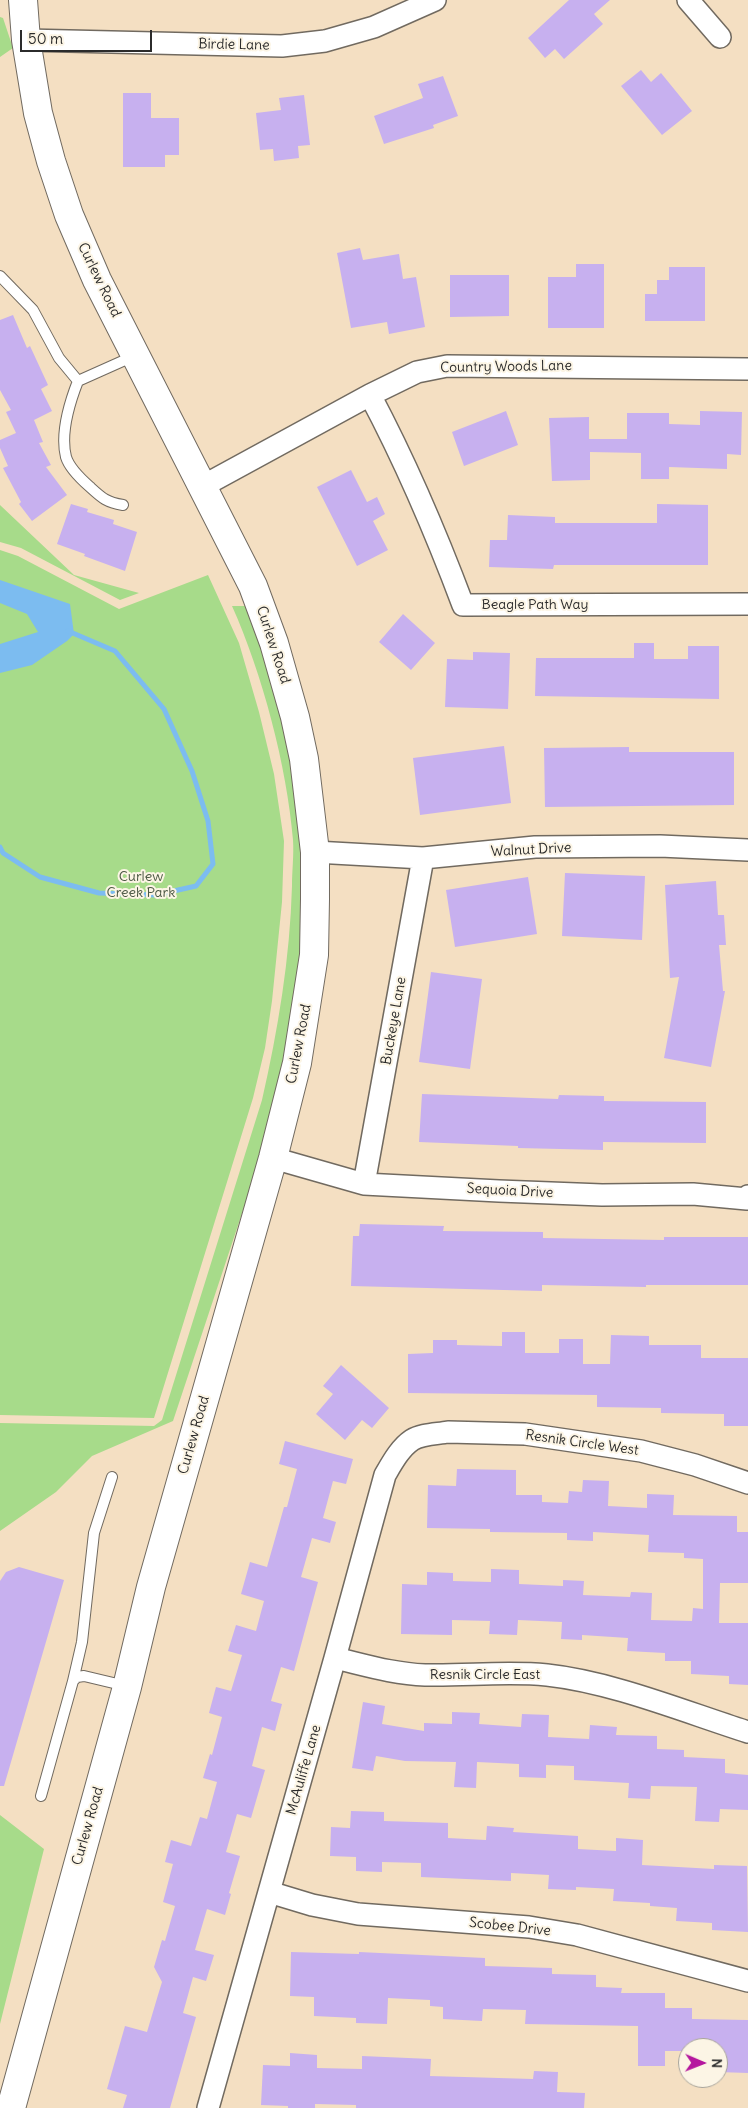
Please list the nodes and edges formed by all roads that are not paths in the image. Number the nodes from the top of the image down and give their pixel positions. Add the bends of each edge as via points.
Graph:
1 (23, 0) edge
2 (435, 0) edge
3 (688, 0) edge
4 (720, 37) dead end
5 (26, 40) junction
6 (0, 276) edge
7 (137, 355) junction
8 (748, 369) edge
9 (78, 381) junction
10 (370, 394) junction
11 (203, 486) junction
12 (122, 505) dead end
13 (748, 604) edge
14 (748, 850) edge
15 (315, 852) junction
16 (423, 858) junction
17 (272, 1158) junction
18 (364, 1184) junction
19 (748, 1196) edge
20 (413, 1439) joint
21 (112, 1477) dead end
22 (748, 1483) edge
23 (335, 1658) junction
24 (73, 1681) junction
25 (127, 1687) junction
26 (748, 1732) edge
27 (41, 1796) dead end
28 (269, 1892) junction
29 (748, 1981) edge
30 (11, 2108) edge
31 (208, 2108) edge

1 - 5 main road, Curlew Road
2 - 5 street, Birdie Lane via 374,27 325,41 282,46
3 - 4 street
5 - 7 main road, Curlew Road via 38,113 69,215
6 - 9 lane via 33,310 59,358
7 - 9 lane
7 - 11 main road, Curlew Road
8 - 10 street, Country Woods Lane via 447,366 418,372
9 - 12 lane via 65,432 66,458 83,481 108,503
10 - 11 street, Country Woods Lane
10 - 13 street, Beagle Path Way via 396,443 464,605
11 - 15 main road, Curlew Road via 253,586 274,643 304,759
14 - 16 street, Walnut Drive via 660,846 535,848
15 - 16 street, Walnut Drive
15 - 17 main road, Curlew Road via 314,955 307,1007 297,1063
16 - 18 street, Buckeye Lane
17 - 18 street, Sequoia Drive
17 - 25 main road, Curlew Road via 151,1587
18 - 19 street, Sequoia Drive via 592,1195 692,1194 747,1199
20 - 22 street, Resnik Circle West via 448,1432 525,1434 641,1451
20 - 23 street, McAuliffe Lane via 385,1475
21 - 24 lane via 94,1533 82,1642
23 - 26 street, Resnik Circle East via 415,1674 492,1672 583,1681
23 - 28 street, McAuliffe Lane
24 - 25 lane via 84,1676
24 - 27 lane
25 - 30 main road, Curlew Road
28 - 29 street, Scobee Drive via 358,1914 558,1932
28 - 31 street, McAuliffe Lane

